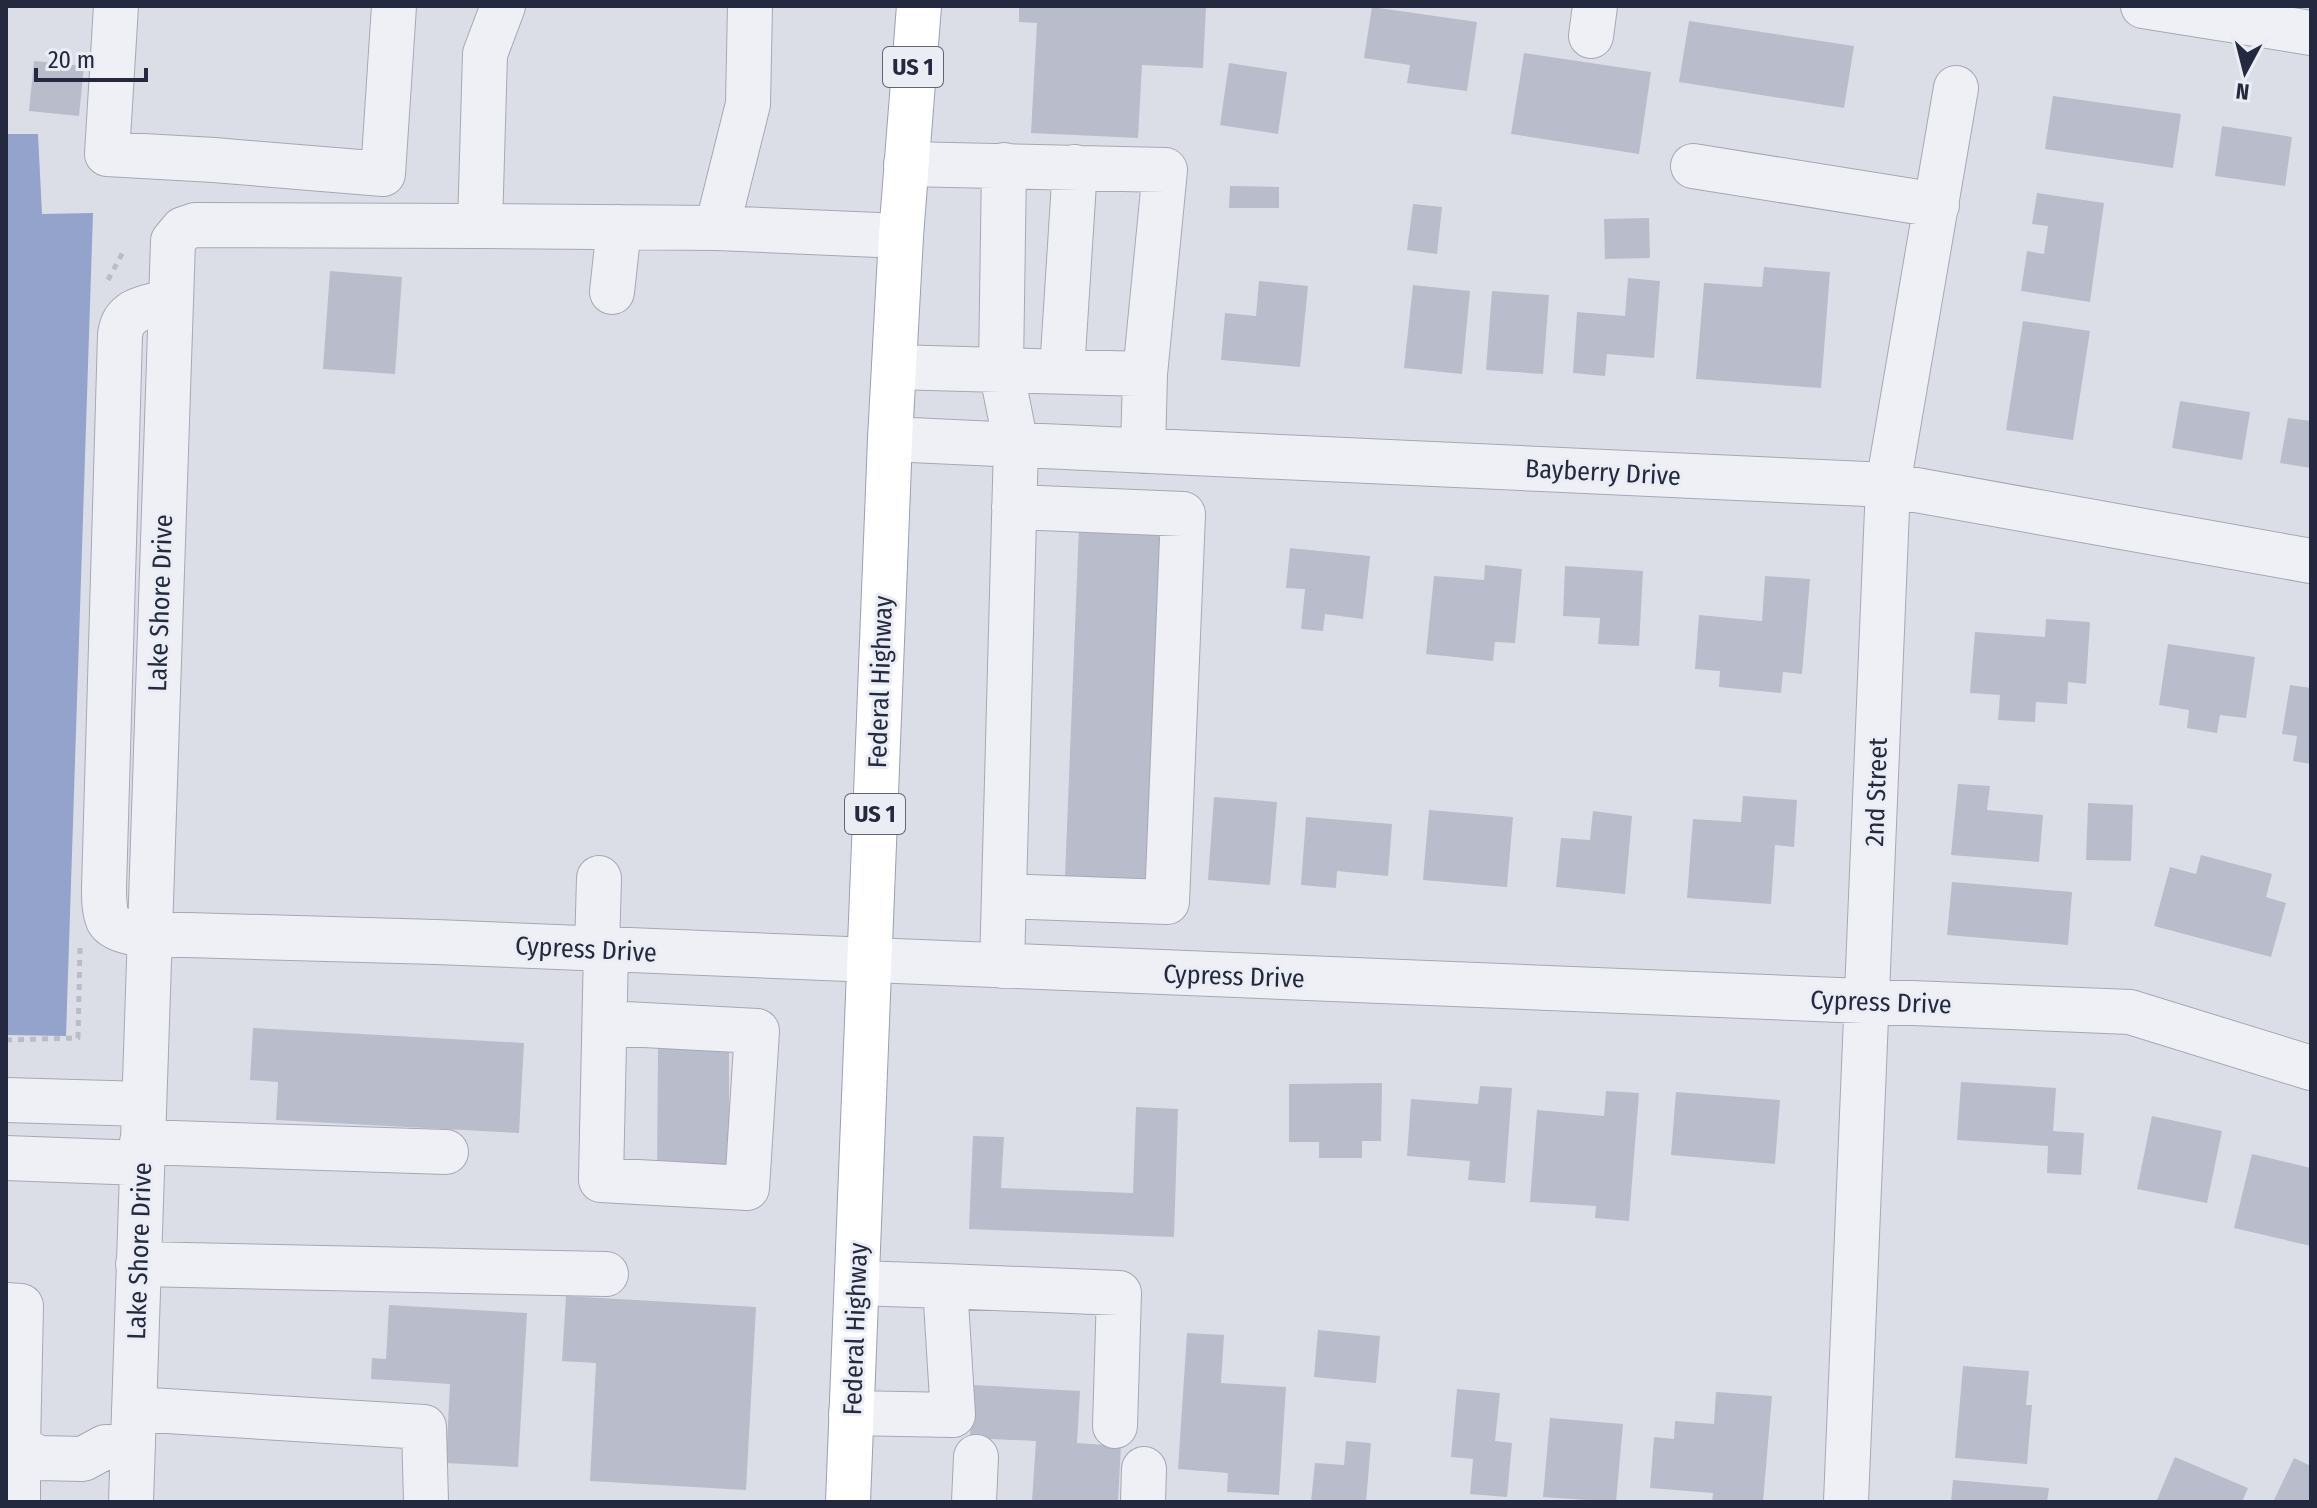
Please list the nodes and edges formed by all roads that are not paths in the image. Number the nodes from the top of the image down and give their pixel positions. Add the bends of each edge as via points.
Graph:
1 (116, 6) edge
2 (394, 6) edge
3 (503, 6) edge
4 (750, 6) edge
5 (919, 6) edge
6 (2143, 6) edge
7 (2311, 33) edge
8 (1956, 88) dead end
9 (906, 164) junction
10 (1004, 165) junction
11 (1693, 166) dead end
12 (1075, 167) junction
13 (1937, 205) junction
14 (480, 226) junction
15 (619, 227) junction
16 (717, 228) junction
17 (901, 236) junction
18 (612, 292) dead end
19 (894, 367) junction
20 (1001, 369) junction
21 (1062, 371) junction
22 (1145, 374) junction
23 (890, 439) junction
24 (1016, 445) junction
25 (1143, 451) junction
26 (1186, 453) junction
27 (1888, 485) junction
28 (1014, 507) junction
29 (1183, 514) junction
30 (2311, 561) edge
31 (599, 878) dead end
32 (1004, 896) junction
33 (1167, 902) junction
34 (149, 934) junction
35 (602, 949) junction
36 (870, 961) junction
37 (1002, 966) junction
38 (1168, 973) junction
39 (1867, 1001) junction
40 (606, 1023) junction
41 (2311, 1068) edge
42 (6, 1100) edge
43 (143, 1137) junction
44 (446, 1152) dead end
45 (6, 1158) edge
46 (138, 1264) junction
47 (606, 1274) dead end
48 (857, 1283) junction
49 (945, 1286) junction
50 (6, 1305) edge
51 (851, 1413) junction
52 (1115, 1426) dead end
53 (124, 1434) junction
54 (12, 1447) edge
55 (976, 1457) dead end
56 (18, 1502) edge
57 (131, 1502) edge
58 (426, 1502) edge
59 (848, 1502) edge
60 (974, 1502) edge
61 (1846, 1502) edge

1 - 2 street via 107,154 383,174
3 - 14 street via 485,54
4 - 16 street via 748,104
5 - 9 main road, Federal Highway / US 1
6 - 7 street
8 - 13 street, 2nd Street
9 - 10 street
9 - 17 main road, Federal Highway / US 1
10 - 12 street
10 - 20 street
11 - 13 street
12 - 21 street
12 - 22 street via 1165,170
13 - 27 street, 2nd Street
14 - 15 street
14 - 34 street, Lake Shore Drive via 195,225 173,241
15 - 16 street
15 - 18 street
16 - 17 street
17 - 19 main road, Federal Highway / US 1
19 - 20 street
19 - 23 main road, Federal Highway / US 1
20 - 21 street
20 - 24 street
21 - 22 street
22 - 25 street
23 - 24 street, Bayberry Drive
23 - 36 main road, Federal Highway / US 1
24 - 25 street, Bayberry Drive
24 - 28 street
25 - 26 street, Bayberry Drive
26 - 27 street, Bayberry Drive
26 - 29 street
27 - 30 street, Bayberry Drive
27 - 39 street, 2nd Street
28 - 29 street
28 - 32 street
29 - 33 street
31 - 35 street
32 - 33 street
32 - 37 street
33 - 38 street
34 - 35 street, Cypress Drive
34 - 43 street, Lake Shore Drive
35 - 36 street, Cypress Drive
35 - 40 street
36 - 37 street, Cypress Drive
36 - 48 main road, Federal Highway / US 1
37 - 38 street, Cypress Drive
38 - 39 street, Cypress Drive
39 - 41 street, Cypress Drive via 2130,1012
39 - 61 street, 2nd Street
40 - 40 street via 601,1180 747,1188 757,1031
42 - 43 street
43 - 44 street
43 - 45 street
43 - 46 street, Lake Shore Drive
46 - 47 street
46 - 53 street, Lake Shore Drive
48 - 49 street
48 - 51 main road, Federal Highway / US 1
49 - 51 street via 953,1415
49 - 52 street via 1119,1293
50 - 54 street via 21,1306
51 - 59 main road, Federal Highway / US 1
53 - 54 street via 83,1459 39,1458
53 - 57 street, Lake Shore Drive
53 - 58 street via 424,1427
54 - 56 street
55 - 60 street

